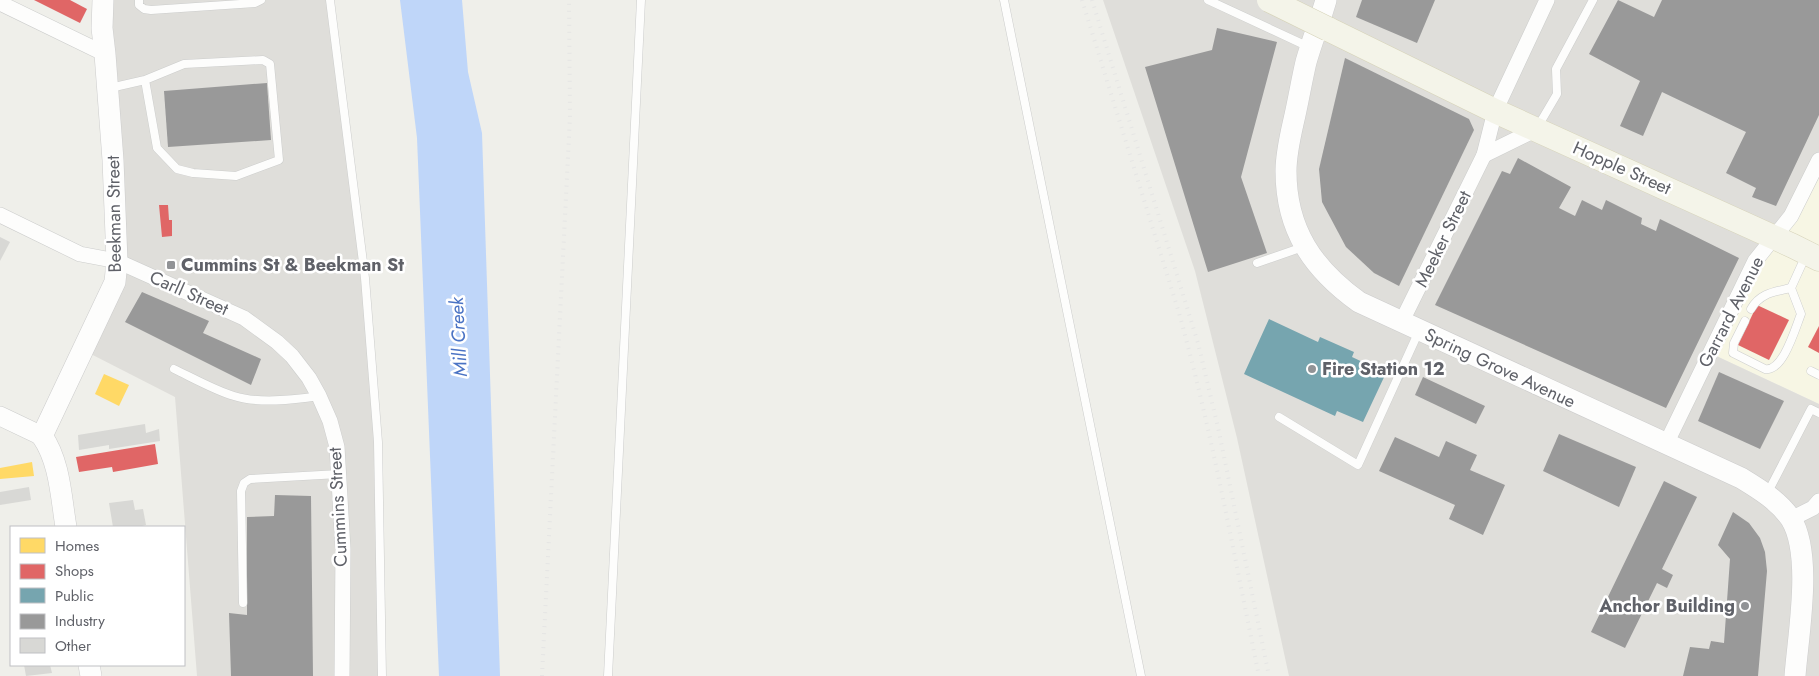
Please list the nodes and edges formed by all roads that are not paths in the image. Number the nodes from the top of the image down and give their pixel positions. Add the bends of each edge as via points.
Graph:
1 (103, 0) edge
2 (138, 0) edge
3 (261, 0) edge
4 (330, 0) edge
5 (641, 0) edge
6 (1004, 0) edge
7 (1208, 0) edge
8 (1269, 0) edge
9 (1326, 0) edge
10 (1547, 0) edge
11 (1593, 0) edge
12 (0, 3) edge
13 (1311, 48) junction
14 (105, 54) junction
15 (145, 80) junction
16 (108, 89) junction
17 (1495, 111) junction
18 (1537, 129) junction
19 (1484, 155) junction
20 (1819, 160) edge
21 (0, 215) edge
22 (1773, 237) junction
23 (1305, 247) junction
24 (1813, 256) edge
25 (117, 261) junction
26 (1257, 263) dead end
27 (1791, 288) junction
28 (1751, 309) dead end
29 (1745, 321) dead end
30 (1410, 327) junction
31 (287, 351) joint
32 (174, 369) dead end
33 (319, 396) junction
34 (1819, 413) edge
35 (0, 416) edge
36 (1279, 417) dead end
37 (42, 436) junction
38 (1666, 444) junction
39 (339, 474) junction
40 (1767, 494) junction
41 (1819, 501) edge
42 (1791, 519) junction
43 (66, 526) edge
44 (243, 603) dead end
45 (342, 676) edge
46 (382, 676) edge
47 (608, 676) edge
48 (1141, 676) edge
49 (1795, 676) edge

1 - 14 main road, Beekman Street
2 - 3 lane via 144,9 151,10
4 - 46 lane via 365,278 378,442
5 - 47 lane
6 - 48 lane
7 - 13 lane
8 - 17 main road, Hopple Street, bridge
9 - 13 main road, Spring Grove Avenue
10 - 17 street, Meeker Street
11 - 18 lane via 1556,69 1557,94
12 - 14 street
13 - 23 main road, Spring Grove Avenue via 1287,150 1286,170 1290,211
14 - 16 main road, Beekman Street
15 - 15 lane via 184,64 263,60 270,64 279,160 236,176 194,174 177,169 157,148
15 - 16 lane
16 - 25 main road, Beekman Street
17 - 18 main road, Hopple Street
17 - 19 street, Meeker Street
18 - 19 street
18 - 22 main road, Hopple Street
19 - 30 street, Meeker Street
20 - 22 street, Garrard Avenue via 1791,216
21 - 25 street, Carll Street via 80,254
22 - 24 main road, Hopple Street
22 - 38 street, Garrard Avenue via 1755,261
23 - 26 lane
23 - 30 main road, Spring Grove Avenue via 1336,286 1359,302
24 - 27 lane
25 - 31 street, Carll Street via 244,318
25 - 37 main road, Beekman Street via 115,282
27 - 28 lane via 1757,299
27 - 29 lane via 1801,314 1781,361 1770,370 1733,353 1734,343
30 - 36 lane via 1358,465
30 - 38 main road, Spring Grove Avenue
31 - 33 street, Cummins Street
32 - 33 lane via 234,396 264,400
33 - 39 street, Cummins Street via 330,420
34 - 40 lane via 1811,409
35 - 37 street
37 - 43 main road via 56,464
38 - 40 main road, Spring Grove Avenue via 1741,478
39 - 44 lane via 250,479 244,483 241,491
39 - 45 street, Cummins Street via 343,549
40 - 42 main road, Spring Grove Avenue
41 - 42 street via 1813,508
42 - 49 main road, Spring Grove Avenue via 1802,558

